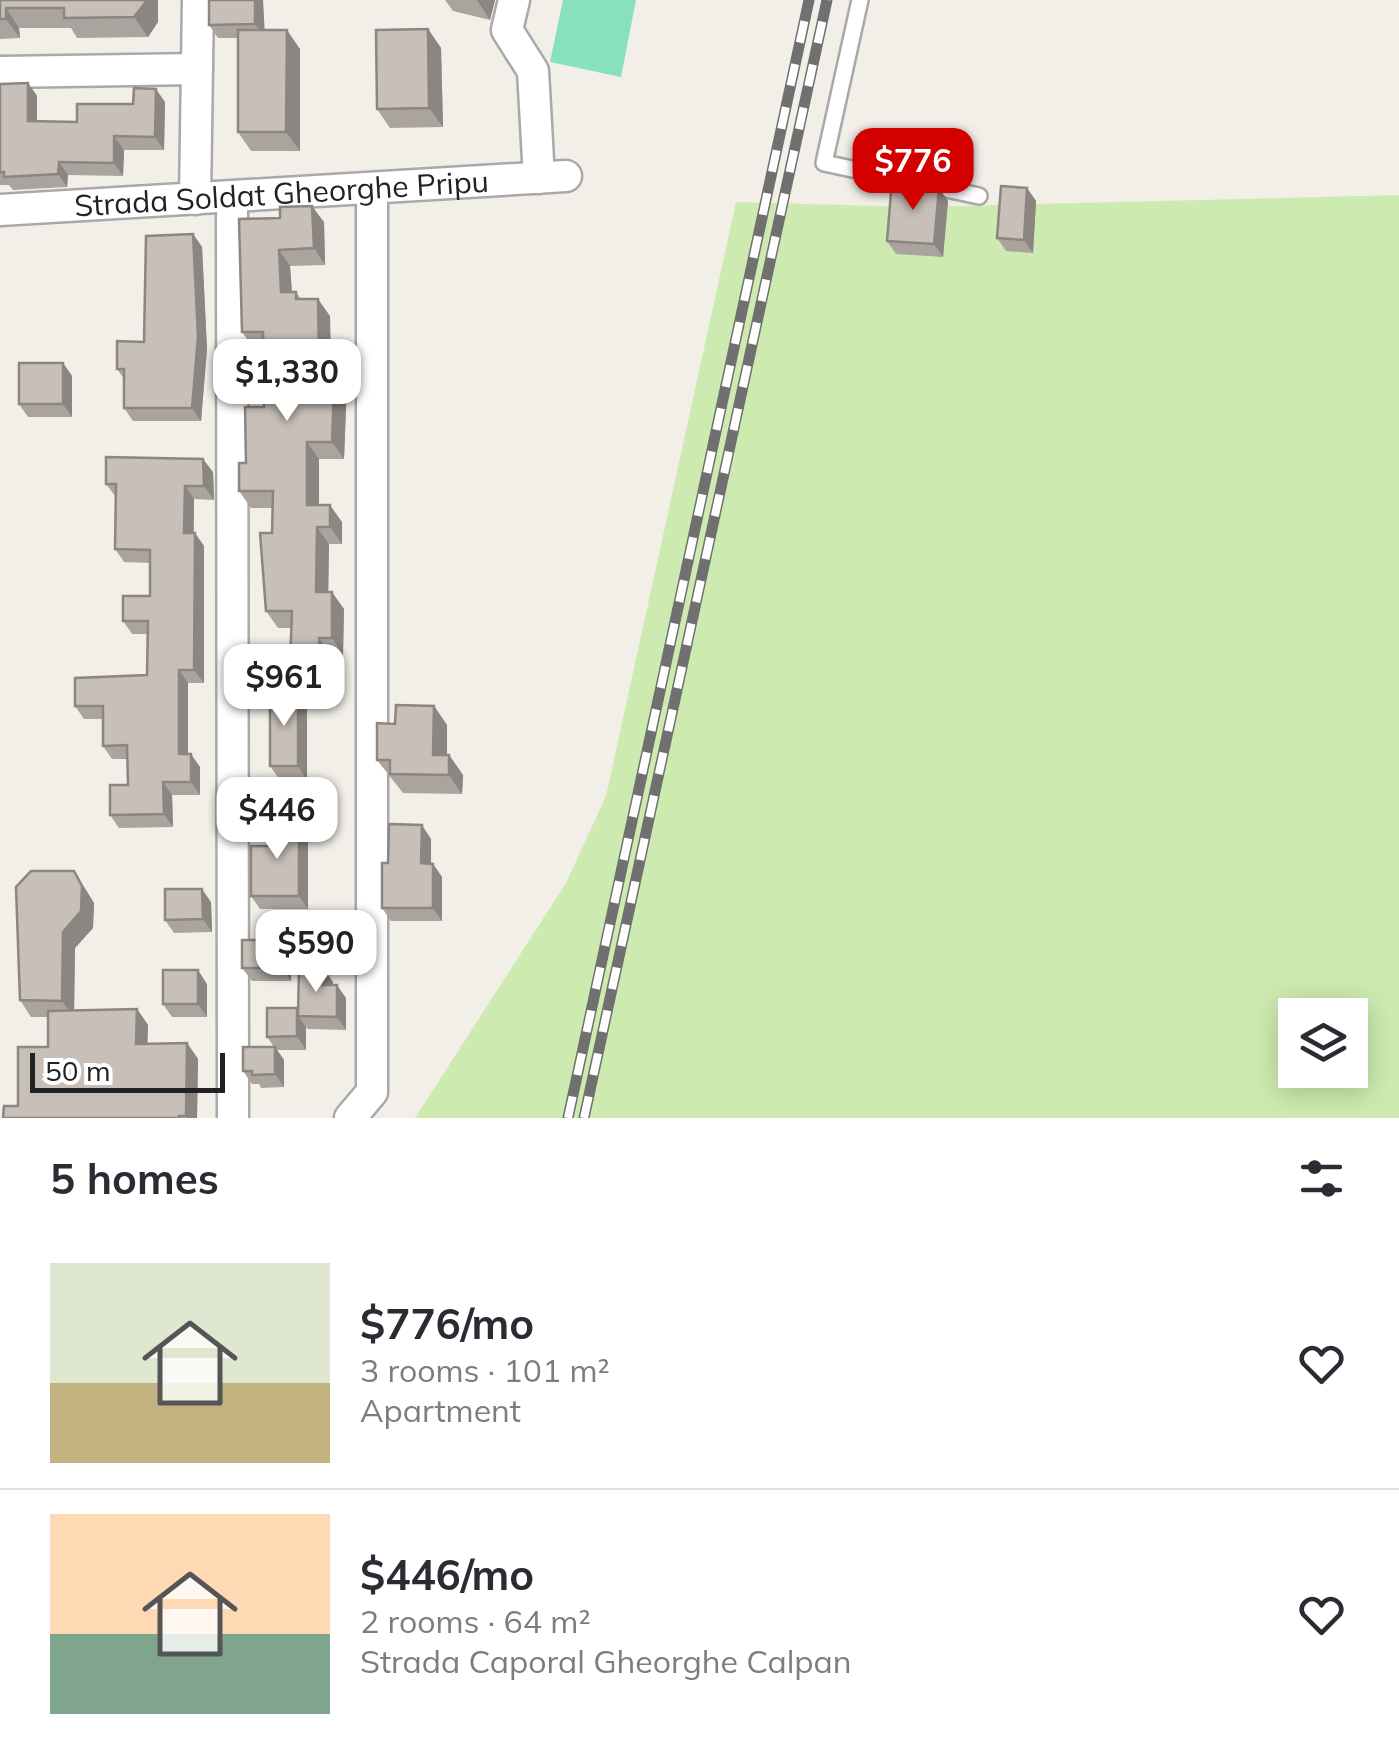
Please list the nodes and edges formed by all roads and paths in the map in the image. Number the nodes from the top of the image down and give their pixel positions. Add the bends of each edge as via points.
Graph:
1 (198, 0) edge
2 (514, 0) edge
3 (860, 0) edge
4 (197, 70) junction
5 (0, 72) edge
6 (372, 190) junction
7 (979, 196) dead end
8 (232, 198) junction
9 (196, 199) junction
10 (0, 210) edge
11 (233, 1118) edge
12 (350, 1118) edge

1 - 4 street
2 - 6 street, Strada Soldat Gheorghe Pripu via 506,30 533,71 553,177
3 - 7 lane via 824,163
4 - 5 street
4 - 9 street
6 - 8 street, Strada Soldat Gheorghe Pripu
6 - 12 street via 372,1092
8 - 9 street, Strada Soldat Gheorghe Pripu
8 - 11 street
9 - 10 street, Strada Soldat Gheorghe Pripu

